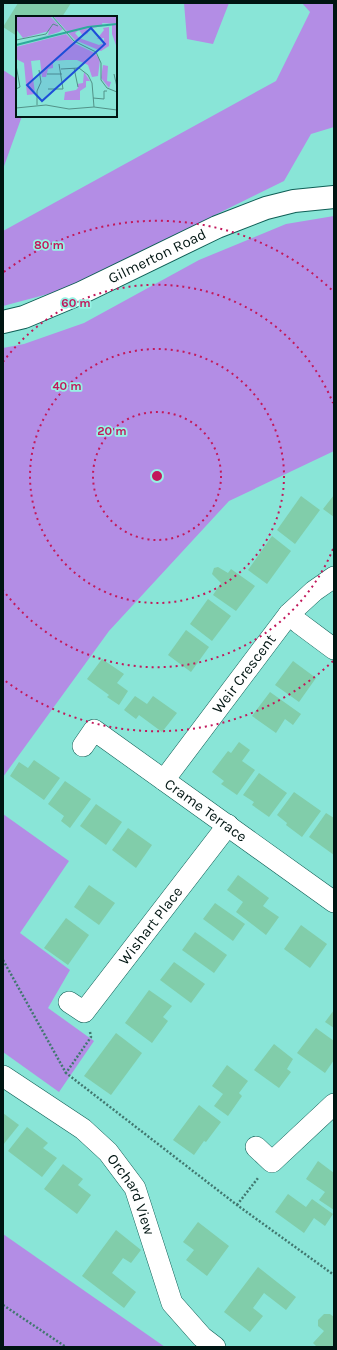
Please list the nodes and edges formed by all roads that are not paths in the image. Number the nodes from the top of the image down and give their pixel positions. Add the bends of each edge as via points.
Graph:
1 (334, 197) edge
2 (3, 322) edge
3 (334, 576) edge
4 (289, 614) junction
5 (334, 649) edge
6 (83, 746) dead end
7 (164, 780) junction
8 (228, 825) junction
9 (334, 902) edge
10 (76, 1007) road end
11 (3, 1076) edge
12 (334, 1104) edge
13 (256, 1147) dead end
14 (215, 1347) edge

1 - 2 main road, Gilmerton Road via 294,200 266,208 217,227 81,293 24,317
3 - 4 street, Weir Crescent
4 - 5 street
4 - 7 street, Weir Crescent
6 - 7 street, Crame Terrace via 94,730
7 - 8 street, Crame Terrace
8 - 9 street, Crame Terrace
8 - 10 street, Wishart Place
11 - 14 street, Orchard View via 83,1129 108,1152 135,1188 172,1303 202,1337
12 - 13 street via 272,1162

